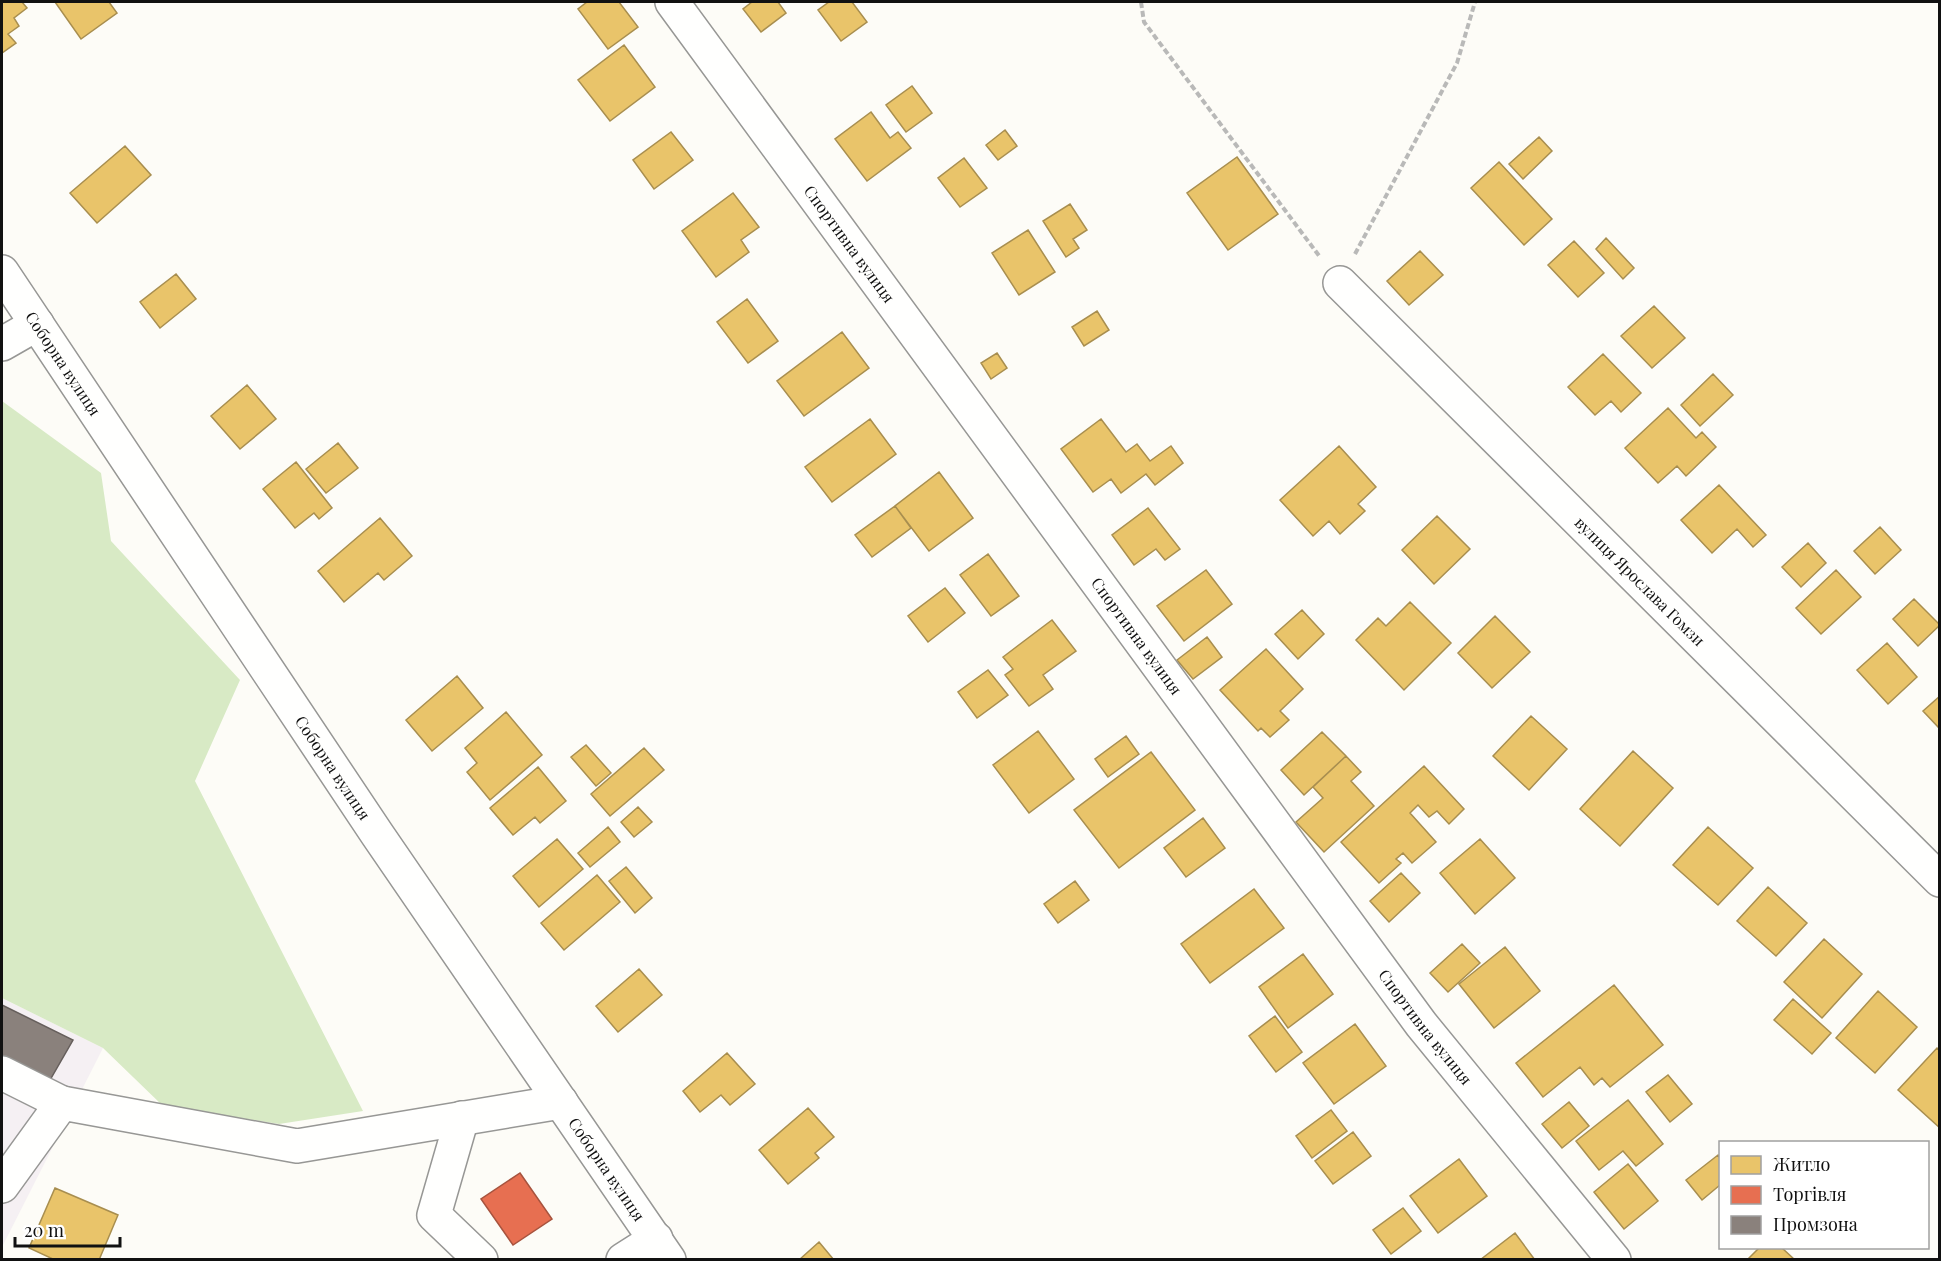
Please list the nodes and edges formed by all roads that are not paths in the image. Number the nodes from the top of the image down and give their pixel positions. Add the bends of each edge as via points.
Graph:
1 (672, 2) edge
2 (2, 272) edge
3 (1340, 283) road end
4 (37, 324) junction
5 (2, 344) edge
6 (1940, 880) edge
7 (2, 1073) edge
8 (561, 1102) junction
9 (62, 1103) junction
10 (462, 1118) junction
11 (2, 1186) edge
12 (663, 1250) edge
13 (481, 1260) edge
14 (623, 1260) edge
15 (1614, 1260) edge

1 - 15 street, Спортивна вулиця via 1420,1024
2 - 4 street, Соборна вулиця
3 - 6 street, вулиця Ярослава Гомзи
4 - 5 street
4 - 8 street, Соборна вулиця
7 - 9 street
8 - 10 street
8 - 12 street, Соборна вулиця
9 - 10 street via 297,1146
9 - 11 street
10 - 13 street via 434,1215
12 - 14 street

